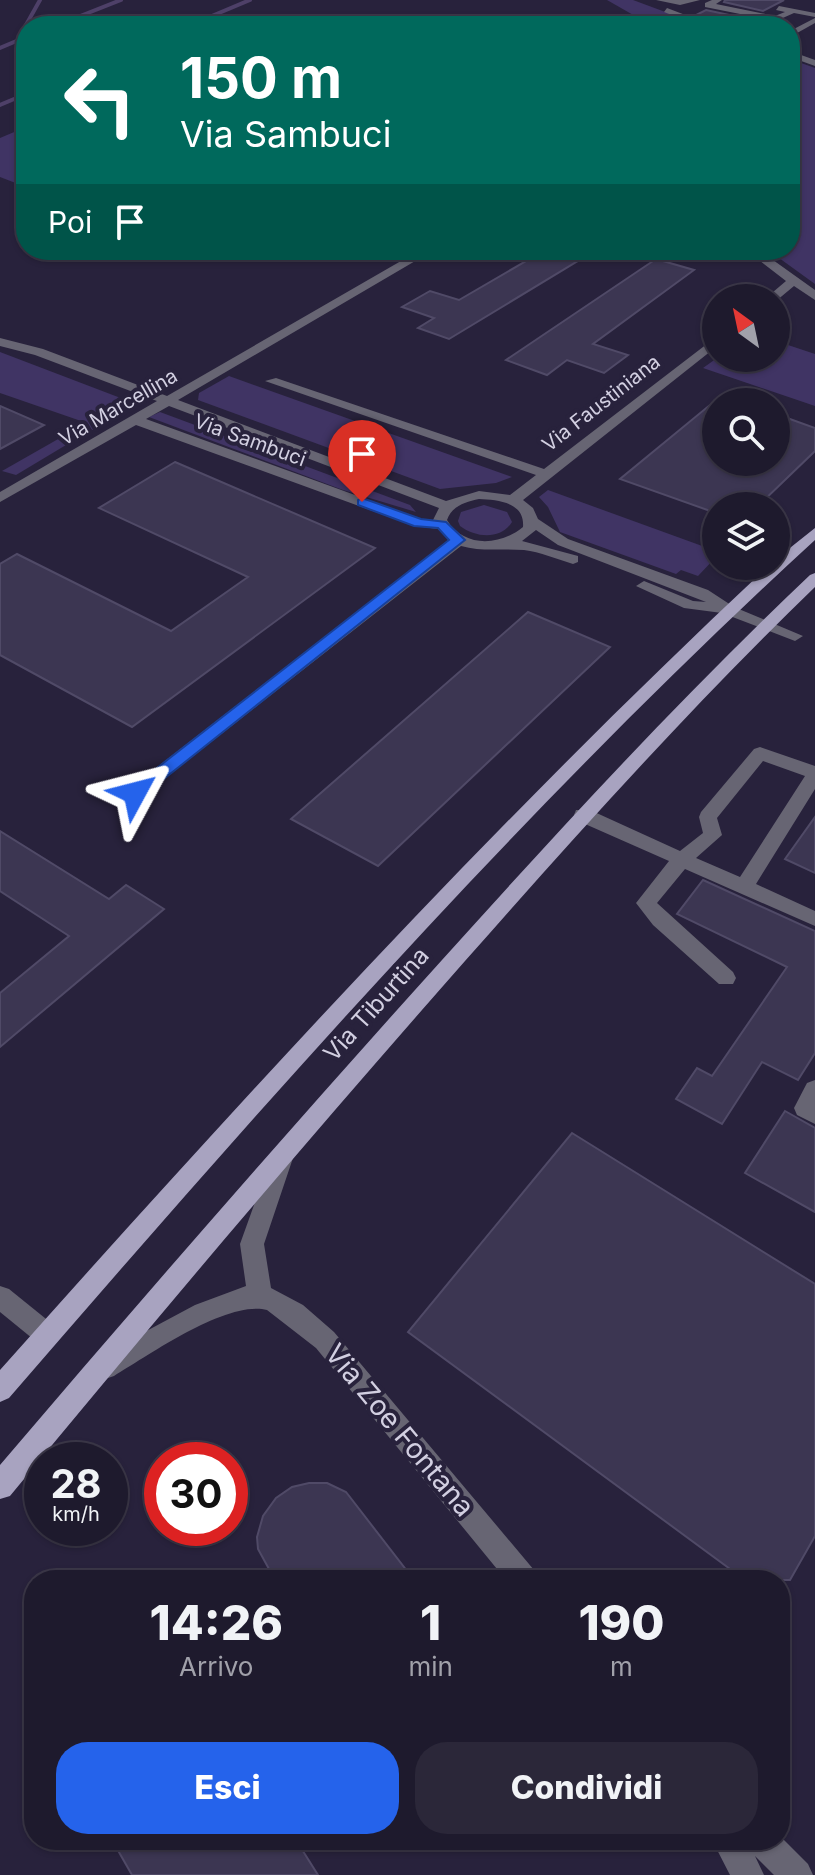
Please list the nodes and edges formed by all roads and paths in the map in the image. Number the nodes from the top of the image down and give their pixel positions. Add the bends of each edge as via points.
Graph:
1 (660, 0) edge
2 (696, 0) edge
3 (718, 0) edge
4 (766, 5) dead end
5 (684, 9) dead end
6 (792, 11) junction
7 (682, 16) edge
8 (761, 16) edge
9 (782, 16) edge
10 (815, 18) edge
11 (411, 260) edge
12 (765, 260) edge
13 (793, 281) junction
14 (789, 284) edge
15 (815, 296) edge
16 (0, 342) edge
17 (702, 352) edge
18 (271, 381) dead end
19 (166, 402) junction
20 (136, 420) junction
21 (546, 474) junction
22 (0, 498) edge
23 (513, 500) junction
24 (447, 506) junction
25 (532, 521) junction
26 (442, 525) junction
27 (815, 532) edge
28 (459, 540) junction
29 (505, 544) junction
30 (815, 578) edge
31 (728, 610) junction
32 (766, 625) junction
33 (795, 636) dead end
34 (815, 774) edge
35 (135, 793) dead end
36 (583, 815) junction
37 (682, 859) junction
38 (744, 887) junction
39 (815, 919) edge
40 (726, 978) dead end
41 (815, 1089) edge
42 (815, 1115) edge
43 (286, 1149) junction
44 (261, 1296) junction
45 (0, 1297) edge
46 (47, 1335) junction
47 (95, 1373) junction
48 (0, 1389) edge
49 (0, 1486) edge
50 (516, 1570) edge
51 (734, 1850) edge
52 (771, 1850) edge
53 (748, 1875) edge
54 (797, 1875) edge

1 - 2 street
3 - 8 street via 708,5
4 - 6 street
5 - 7 street via 670,11
6 - 9 street
6 - 10 street
11 - 19 street, Via Marcellina
12 - 13 street
13 - 14 street
13 - 15 street
16 - 19 street, Via Sambuci
17 - 21 street, Via Faustiniana
18 - 21 street
19 - 20 street, Via Marcellina
19 - 24 street, Via Sambuci
20 - 22 street, Via Marcellina
20 - 26 street, Via Sambuci via 419,523
21 - 23 street, Via Faustiniana
23 - 24 street via 479,495
23 - 25 street
24 - 26 street
25 - 29 street via 525,535
25 - 31 street via 563,542 702,593
26 - 28 street
27 - 31 main road, Via Tiburtina
28 - 29 street
28 - 35 street
29 - 31 street via 547,550 690,605
30 - 32 main road, Via Tiburtina
31 - 32 street
31 - 46 main road, Via Tiburtina via 304,1048
32 - 33 street
32 - 36 main road, Via Tiburtina
34 - 37 street via 760,753 708,817 713,835
34 - 38 street
36 - 37 street
36 - 43 main road, Via Tiburtina
37 - 38 street
37 - 40 street via 646,903
38 - 39 street
41 - 42 street via 805,1108
43 - 44 street via 252,1244
43 - 47 main road, Via Tiburtina
44 - 47 street via 208,1312
44 - 50 street, Via Zoe Fontana via 325,1340
45 - 46 street
46 - 48 main road, Via Tiburtina
47 - 49 main road, Via Tiburtina
51 - 53 street
52 - 54 street

